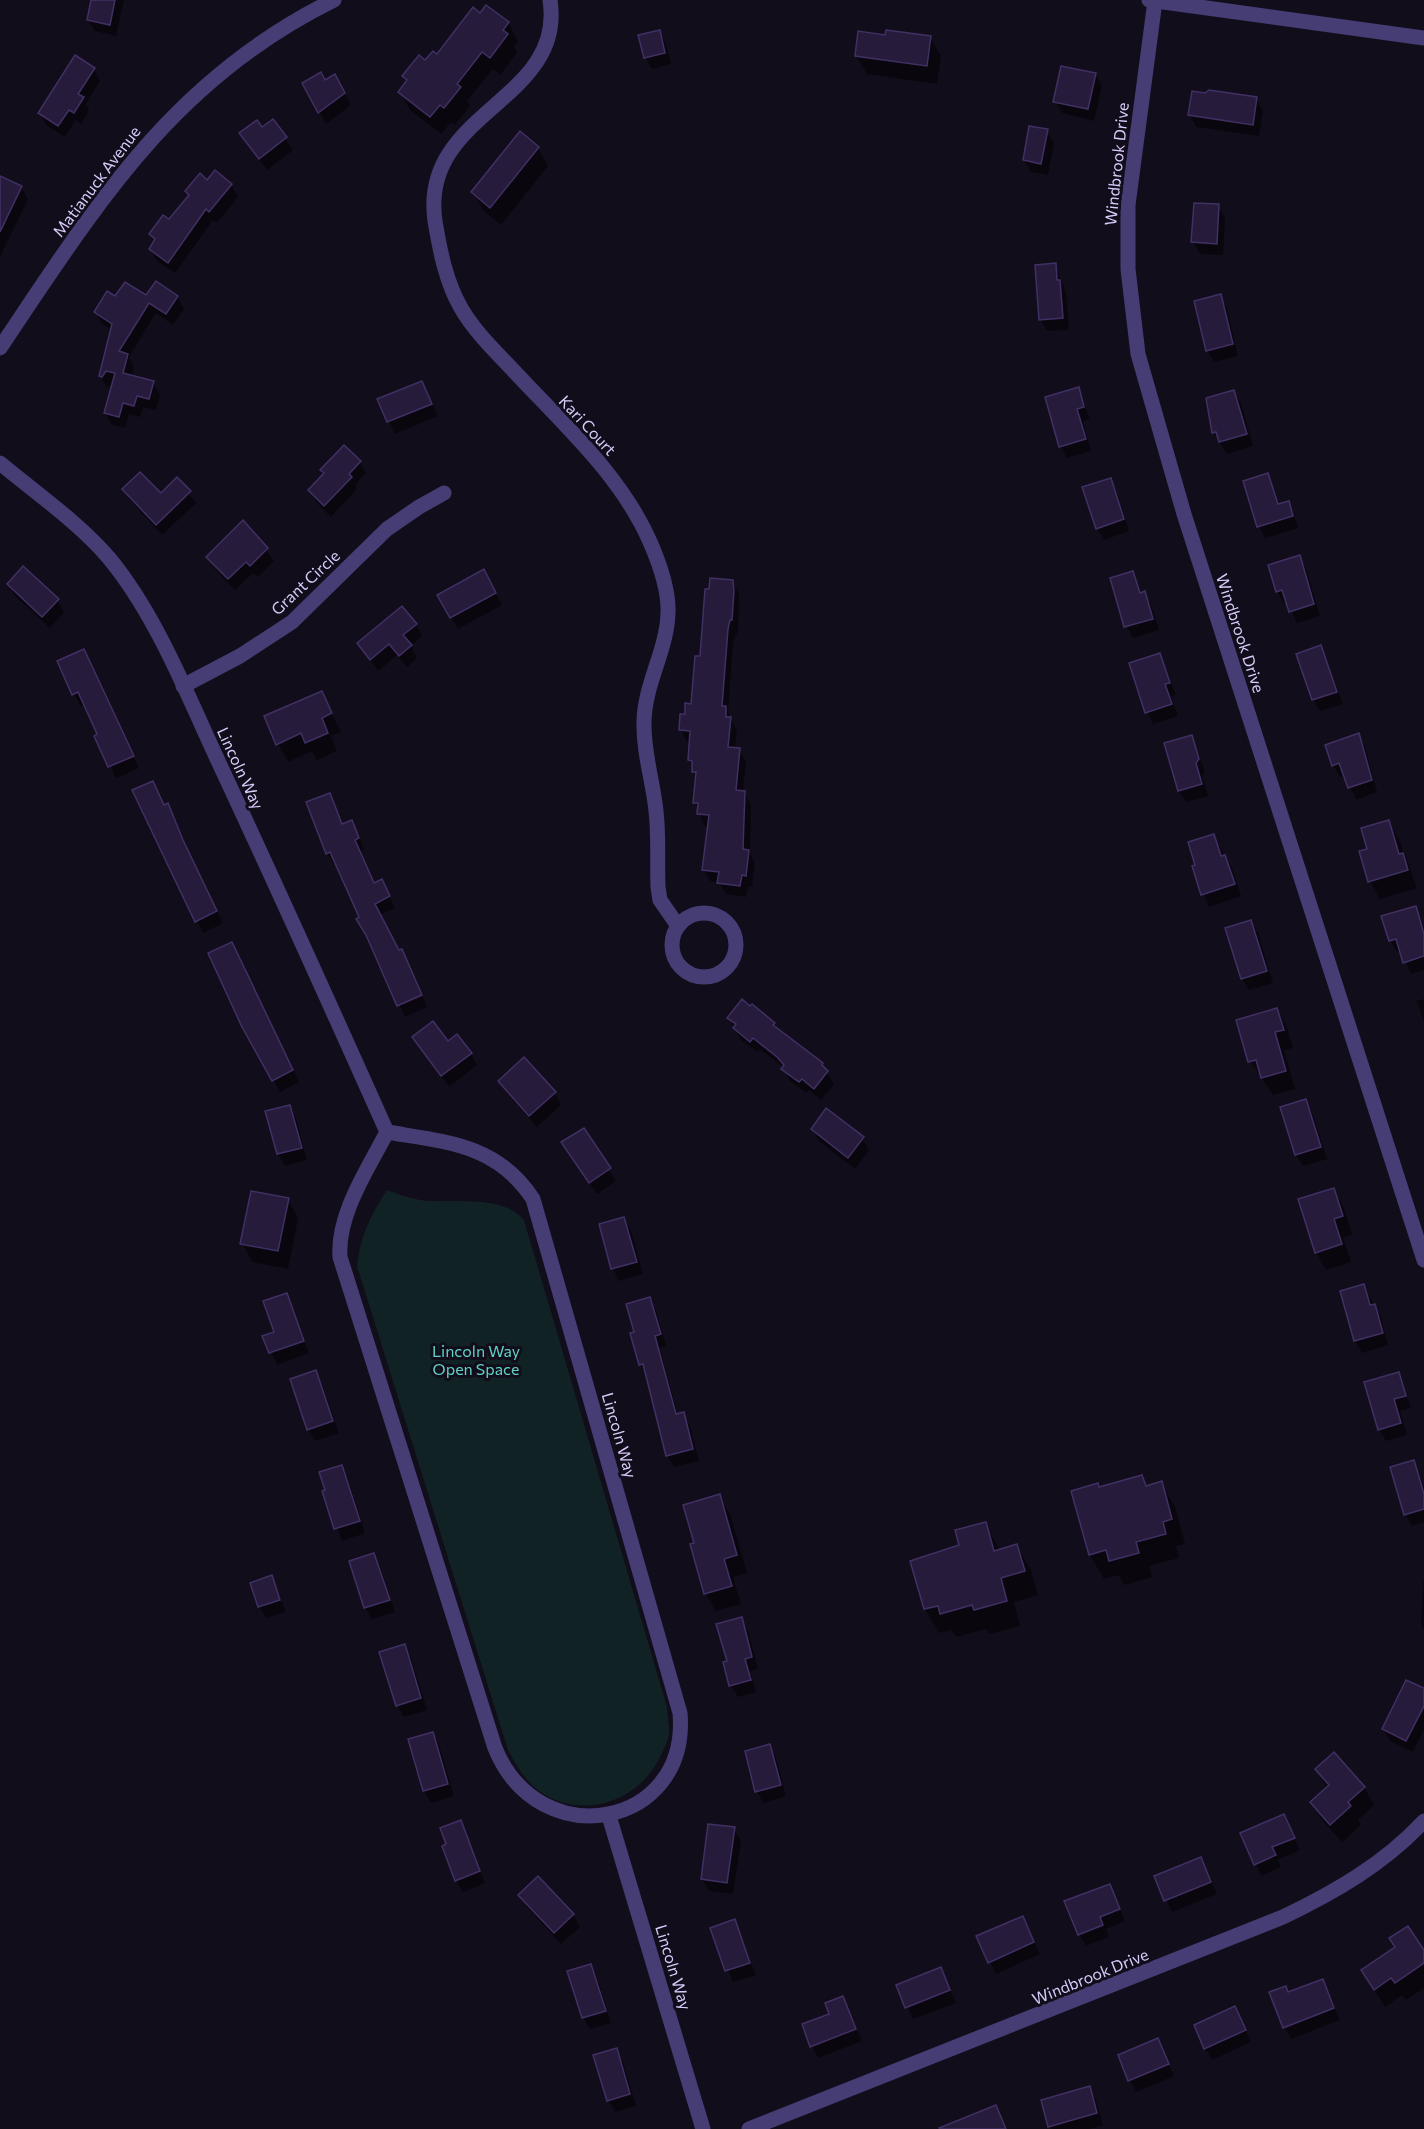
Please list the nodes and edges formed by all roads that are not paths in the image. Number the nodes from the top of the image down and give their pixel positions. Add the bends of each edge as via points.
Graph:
1 (550, 0) edge
2 (1149, 0) edge
3 (1155, 1) edge
4 (324, 2) edge
5 (1424, 38) edge
6 (0, 348) edge
7 (0, 463) edge
8 (444, 494) dead end
9 (183, 686) junction
10 (678, 926) junction
11 (387, 1132) junction
12 (1424, 1260) edge
13 (609, 1816) junction
14 (1424, 1821) edge
15 (703, 2129) edge
16 (749, 2129) edge

1 - 10 street, Kari Court via 546,41 531,70 463,133 443,161 434,194 435,219 449,282 468,320 618,487 658,563 668,611 645,701 644,737 656,810 660,900
2 - 3 street
3 - 5 street
3 - 12 street, Windbrook Drive via 1128,205 1129,280 1138,354 1184,514
4 - 6 street, Matianuck Avenue via 232,64 166,122 109,189
7 - 9 street, Lincoln Way via 109,558 147,616
8 - 9 street, Grant Circle via 387,530 291,622 240,656
9 - 11 street, Lincoln Way
10 - 10 street via 672,945 685,970 707,977 730,964 736,945 734,932 726,921 714,914 700,913
11 - 13 street, Lincoln Way via 356,1191 342,1229 340,1257 495,1748 508,1775 534,1799 564,1813
11 - 13 street, Lincoln Way via 448,1142 489,1156 512,1172 533,1199 680,1713 679,1743 663,1777 641,1800
13 - 15 street, Lincoln Way
14 - 16 street, Windbrook Drive via 1363,1874 1283,1917

